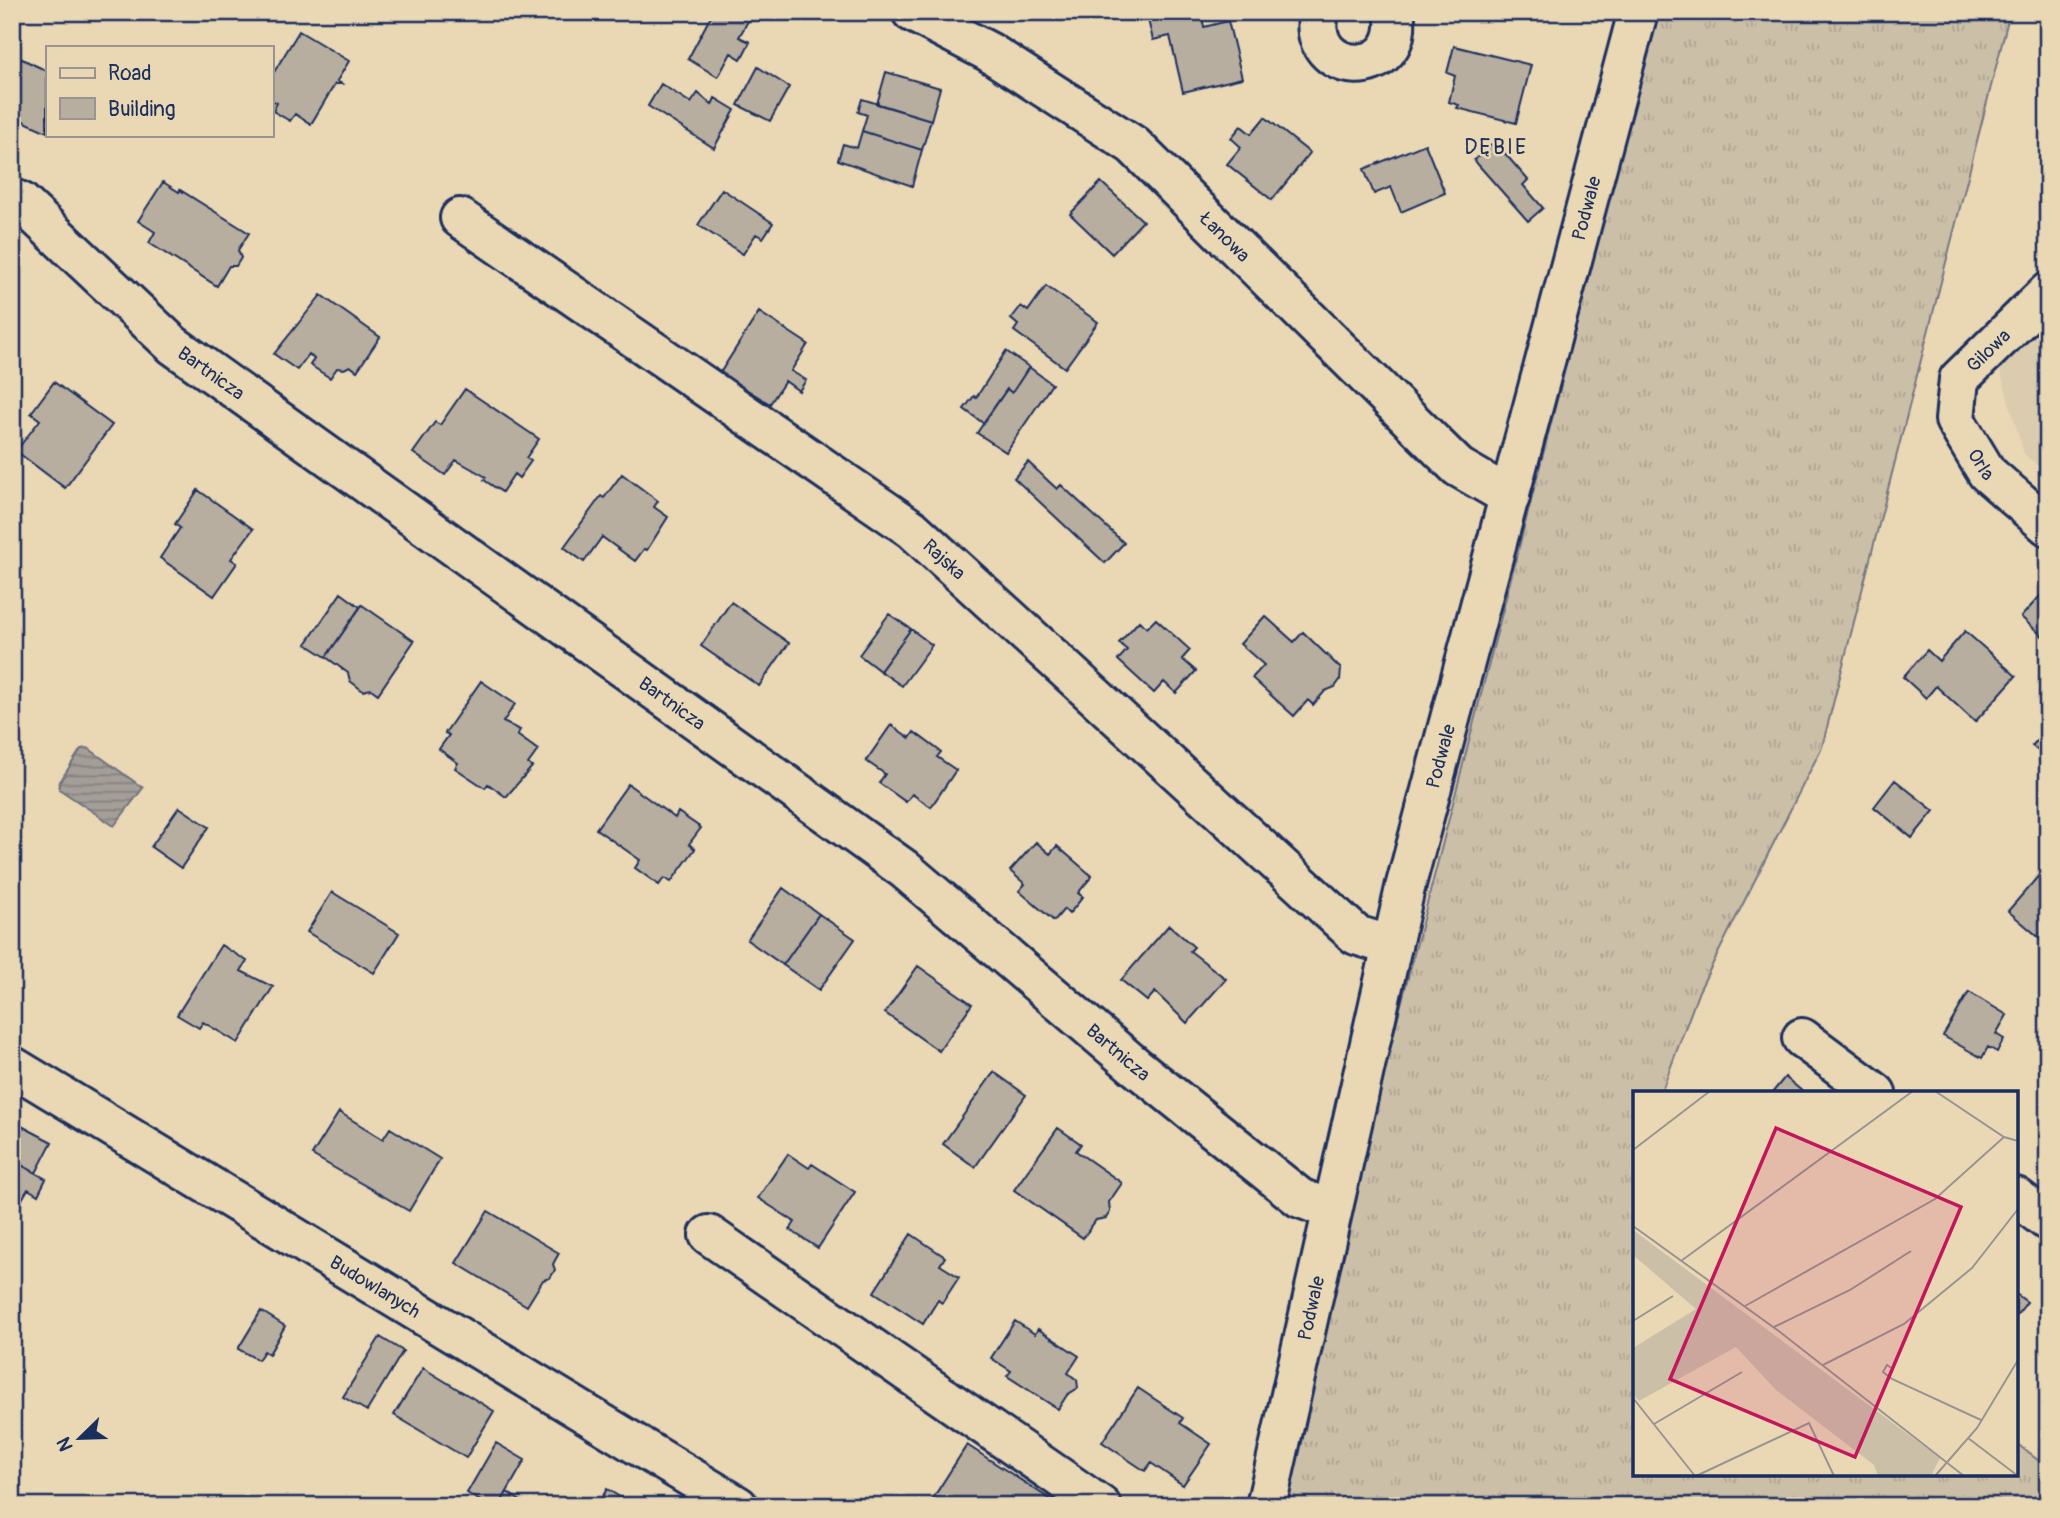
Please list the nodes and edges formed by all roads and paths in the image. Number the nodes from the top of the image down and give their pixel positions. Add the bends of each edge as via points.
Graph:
1 (912, 12) edge
2 (1319, 12) edge
3 (1394, 12) edge
4 (1638, 12) edge
5 (12, 198) edge
6 (460, 218) dead end
7 (2048, 292) edge
8 (1959, 379) joint
9 (1510, 497) junction
10 (2048, 526) edge
11 (1392, 946) junction
12 (1802, 1038) dead end
13 (12, 1066) edge
14 (1873, 1091) edge
15 (2018, 1198) edge
16 (1332, 1210) junction
17 (2048, 1220) edge
18 (709, 1235) dead end
19 (738, 1506) edge
20 (1101, 1506) edge
21 (1266, 1506) edge

1 - 9 street, Łanowa via 989,52 1133,145 1458,467
2 - 3 street via 1317,26 1325,50 1358,65 1389,47
4 - 9 street, Podwale
5 - 16 street, Bartnicza via 173,345 904,869 1135,1066 1300,1198
6 - 11 street, Rajska via 912,529 1356,934
7 - 8 street, Gilowa
8 - 10 street, Orla via 1955,420 1987,473
9 - 11 street, Podwale
11 - 16 street, Podwale
12 - 14 street
13 - 19 street, Budowlanych
15 - 17 street
16 - 21 street, Podwale
18 - 20 street

